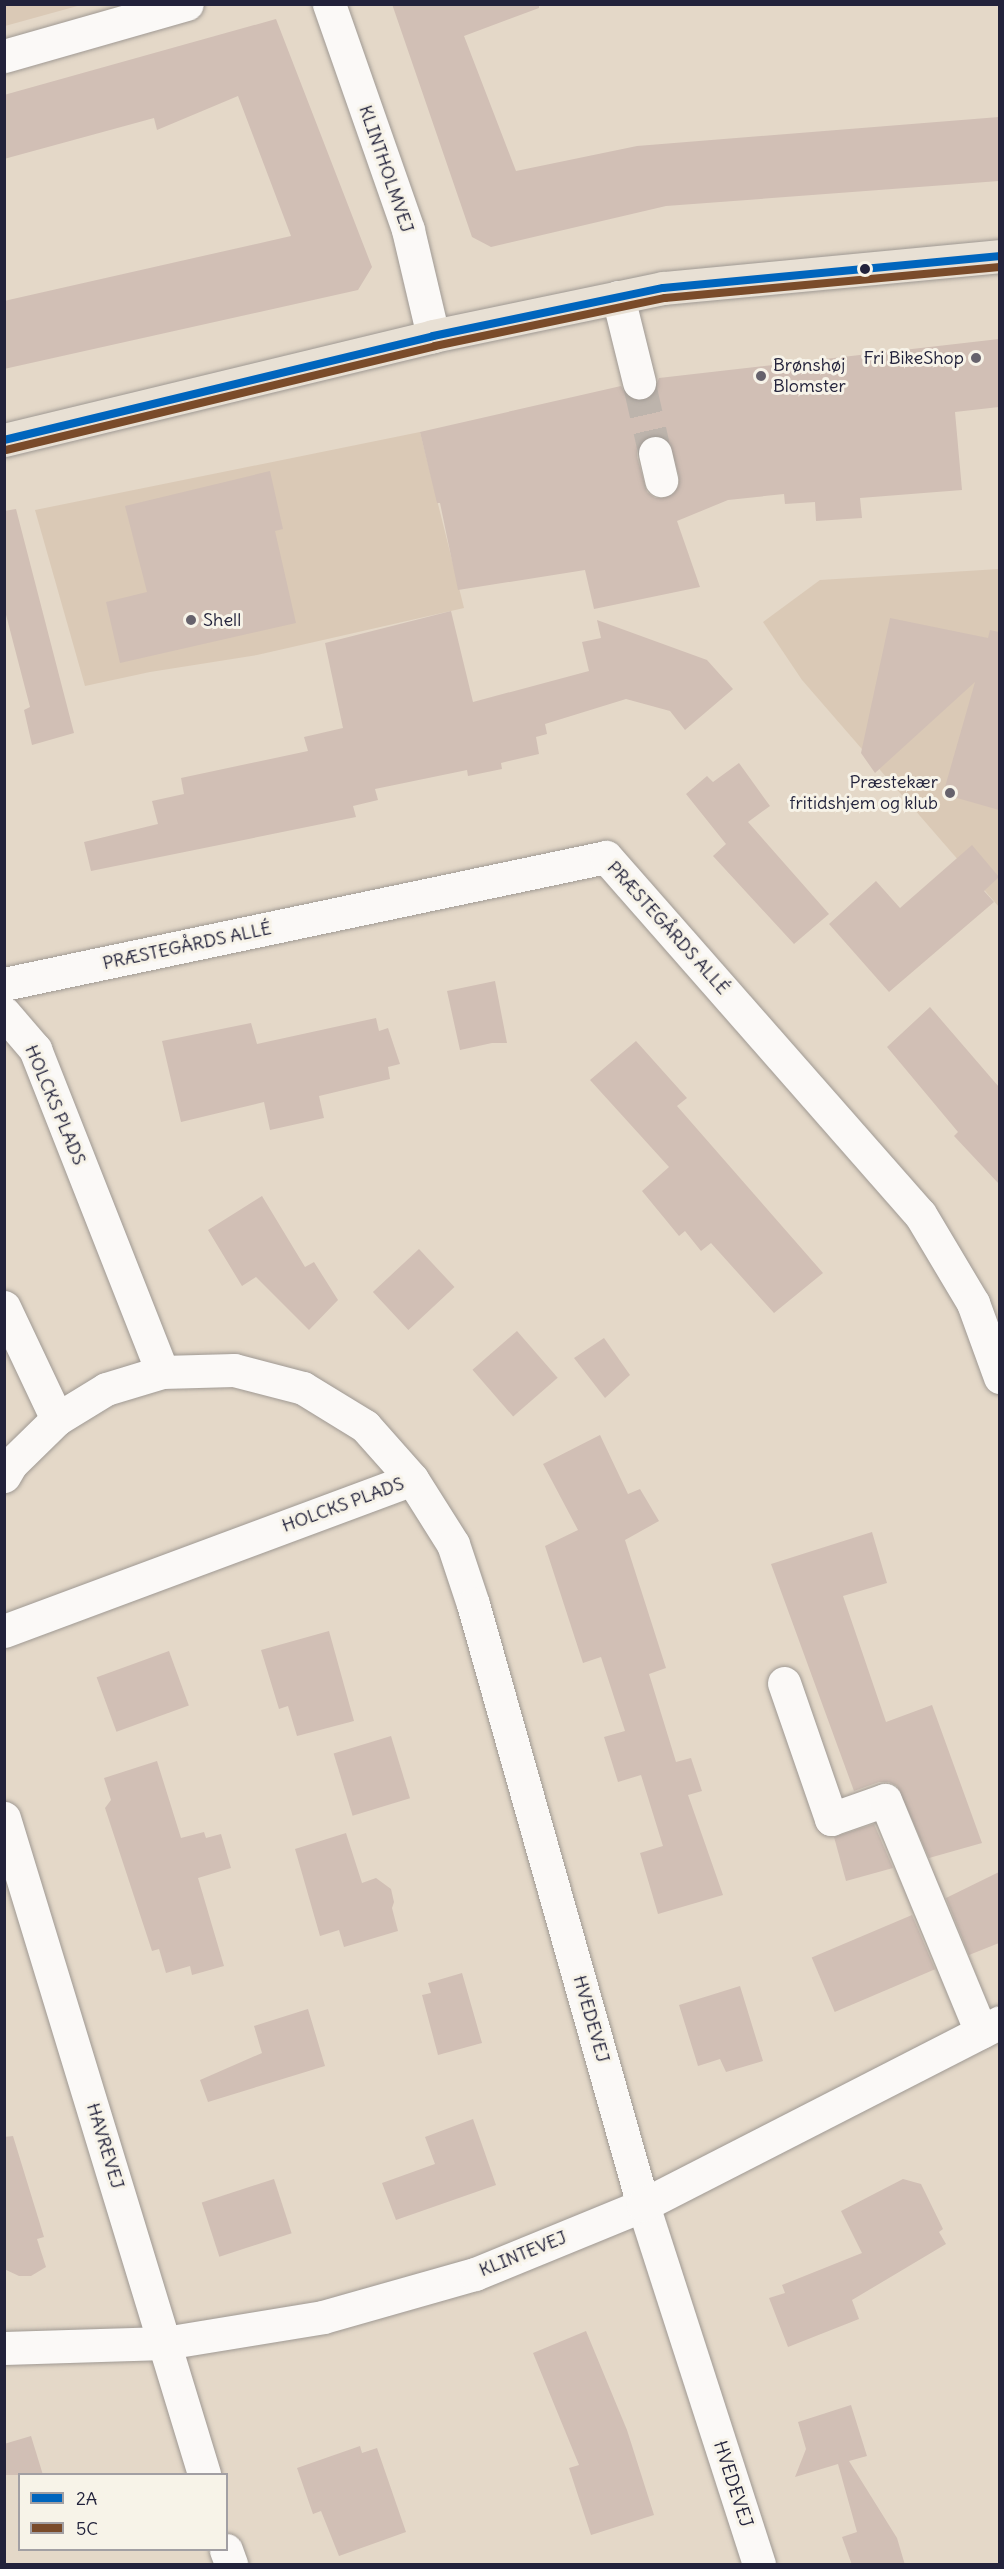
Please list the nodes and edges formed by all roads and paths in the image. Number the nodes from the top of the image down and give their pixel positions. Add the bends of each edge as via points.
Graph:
1 (187, 4) edge
2 (328, 4) edge
3 (4, 56) edge
4 (999, 256) edge
5 (618, 297) junction
6 (433, 336) junction
7 (639, 382) tunnel mouth
8 (4, 440) edge
9 (4, 984) edge
10 (4, 1013) edge
11 (4, 1307) edge
12 (162, 1372) junction
13 (999, 1377) edge
14 (57, 1419) junction
15 (4, 1476) edge
16 (412, 1479) junction
17 (4, 1631) edge
18 (784, 1683) dead end
19 (4, 1818) edge
20 (990, 2027) edge
21 (643, 2205) junction
22 (165, 2343) junction
23 (4, 2348) edge
24 (203, 2473) edge
25 (759, 2565) edge

1 - 3 street
2 - 6 street, KLINTHOLMVEJ via 408,230
4 - 5 main road via 675,287
5 - 6 main road
5 - 7 street
6 - 8 main road
9 - 13 street, PRÆSTEGÅRDS ALLÉ via 606,857 920,1214 973,1303
10 - 12 street, HOLCKS PLADS via 35,1049
11 - 14 street
12 - 14 street, HOLCKS PLADS via 106,1389
12 - 16 street, HOLCKS PLADS via 234,1370 303,1388 364,1426
14 - 15 street, HOLCKS PLADS via 11,1464
16 - 17 street, HOLCKS PLADS
16 - 21 street, HVEDEVEJ via 453,1544 473,1604
18 - 20 street via 831,1819 885,1800
19 - 22 street, HAVREVEJ
20 - 21 street, KLINTEVEJ
21 - 22 street, KLINTEVEJ via 475,2274 323,2317
21 - 25 street, HVEDEVEJ
22 - 23 street, KLINTEVEJ
22 - 24 street, HAVREVEJ

